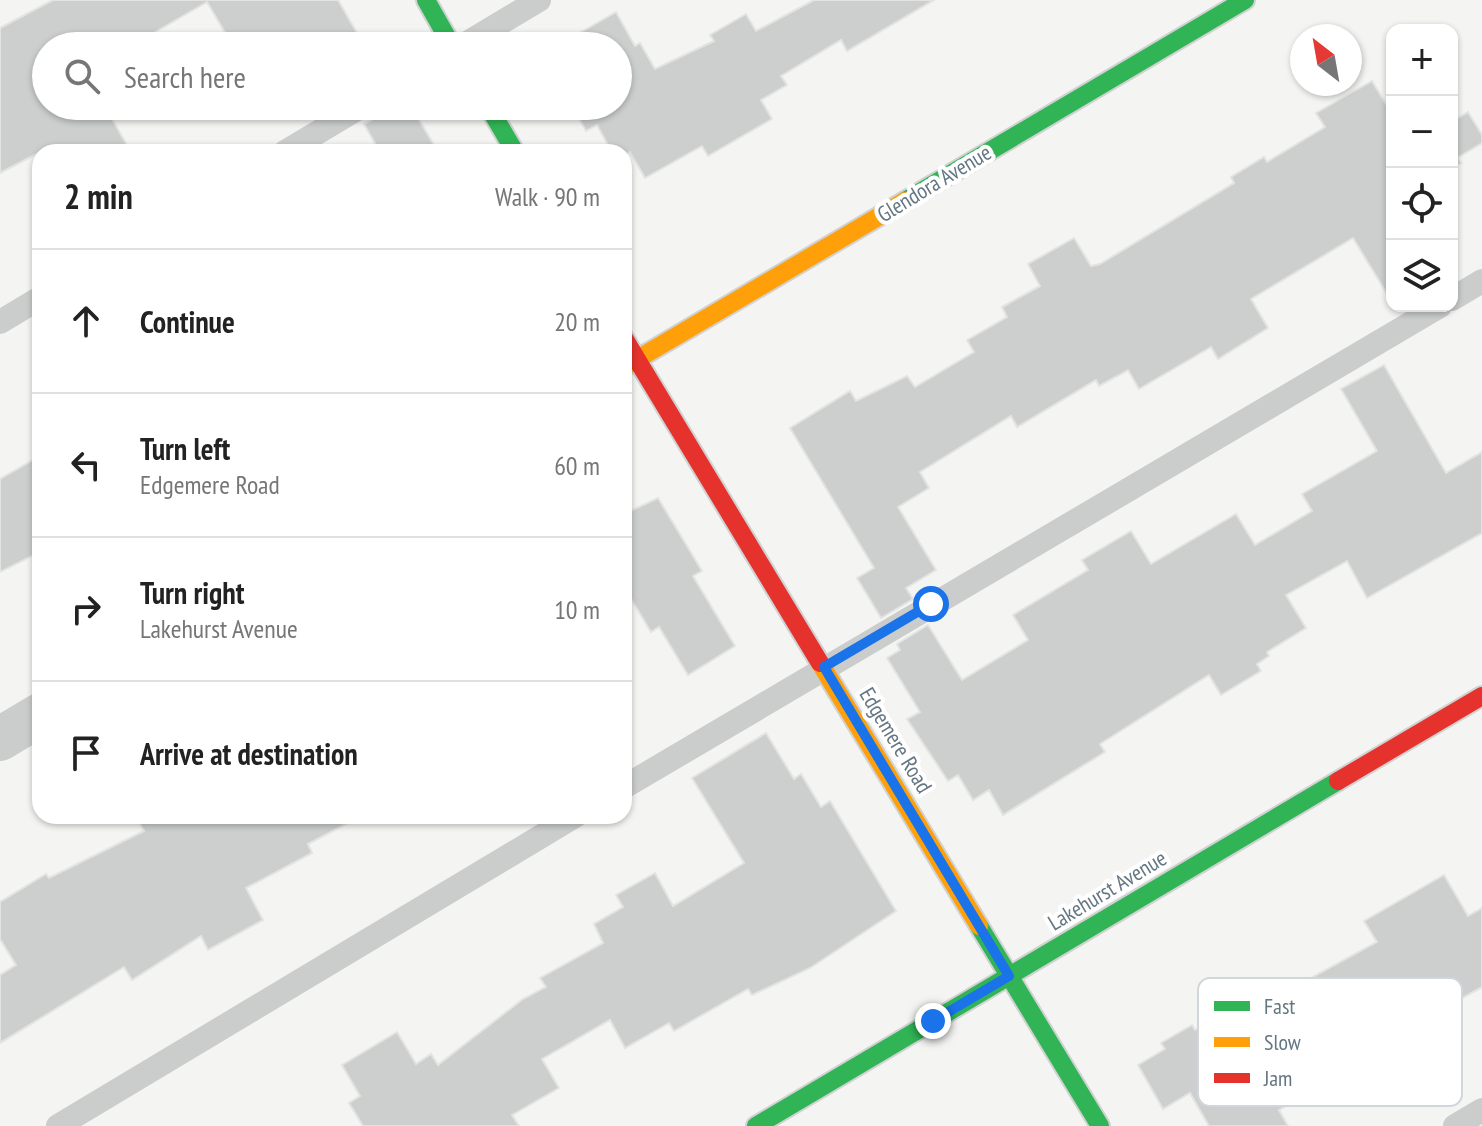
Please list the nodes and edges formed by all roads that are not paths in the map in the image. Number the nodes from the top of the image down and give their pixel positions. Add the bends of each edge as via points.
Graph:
1 (426, 0) edge
2 (539, 0) edge
3 (1245, 0) edge
4 (444, 32) edge
5 (485, 32) edge
6 (339, 120) edge
7 (496, 120) edge
8 (298, 144) edge
9 (510, 144) edge
10 (1482, 281) edge
11 (1458, 295) edge
12 (32, 303) edge
13 (1430, 312) edge
14 (0, 322) edge
15 (632, 362) edge
16 (632, 366) edge
17 (824, 667) junction
18 (1482, 696) edge
19 (32, 720) edge
20 (0, 739) edge
21 (632, 782) edge
22 (562, 824) edge
23 (1009, 976) junction
24 (1482, 1110) edge
25 (58, 1126) edge
26 (756, 1126) edge
27 (1100, 1126) edge
28 (1455, 1126) edge

1 - 4 street
2 - 5 lane
3 - 15 street, Glendora Avenue
6 - 8 lane
7 - 9 street
10 - 11 lane
12 - 14 lane
13 - 17 lane
16 - 17 street, Edgemere Road
17 - 21 lane
17 - 23 street, Edgemere Road
18 - 23 street, Lakehurst Avenue
19 - 20 street
22 - 25 lane
23 - 26 street, Lakehurst Avenue
23 - 27 street, Edgemere Road
24 - 28 lane

